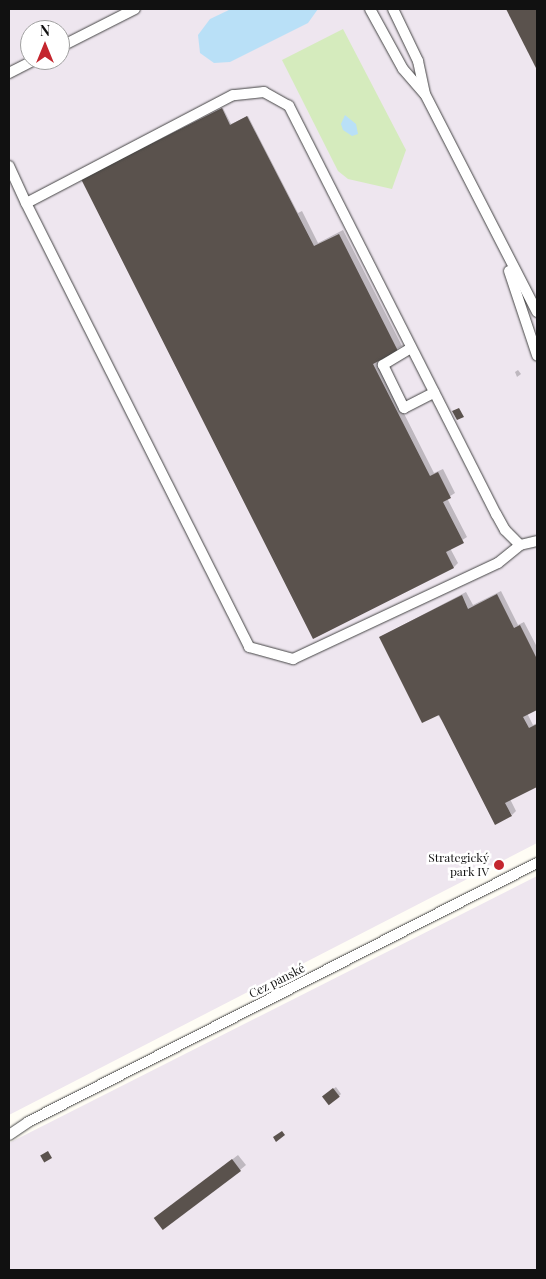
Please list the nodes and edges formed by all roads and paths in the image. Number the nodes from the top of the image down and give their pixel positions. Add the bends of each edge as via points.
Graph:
1 (135, 9) edge
2 (370, 9) edge
3 (393, 9) edge
4 (70, 42) edge
5 (425, 94) junction
6 (9, 166) edge
7 (26, 203) junction
8 (500, 244) junction
9 (537, 312) edge
10 (411, 348) junction
11 (537, 355) edge
12 (434, 393) junction
13 (537, 541) edge
14 (520, 546) junction
15 (537, 863) edge
16 (28, 1122) junction
17 (9, 1129) edge
18 (9, 1135) edge

1 - 4 street
2 - 5 street via 403,69
3 - 5 street via 418,61
5 - 8 street
6 - 7 street
7 - 10 street via 233,95 264,92 289,106
7 - 14 street via 249,647 293,659 498,563
8 - 9 street
8 - 11 street
10 - 12 street
10 - 12 street via 383,365 404,408
12 - 14 street via 505,530
13 - 14 street
15 - 16 street, Cez panské
16 - 17 street, Cez panské
16 - 18 street, Cez panské

